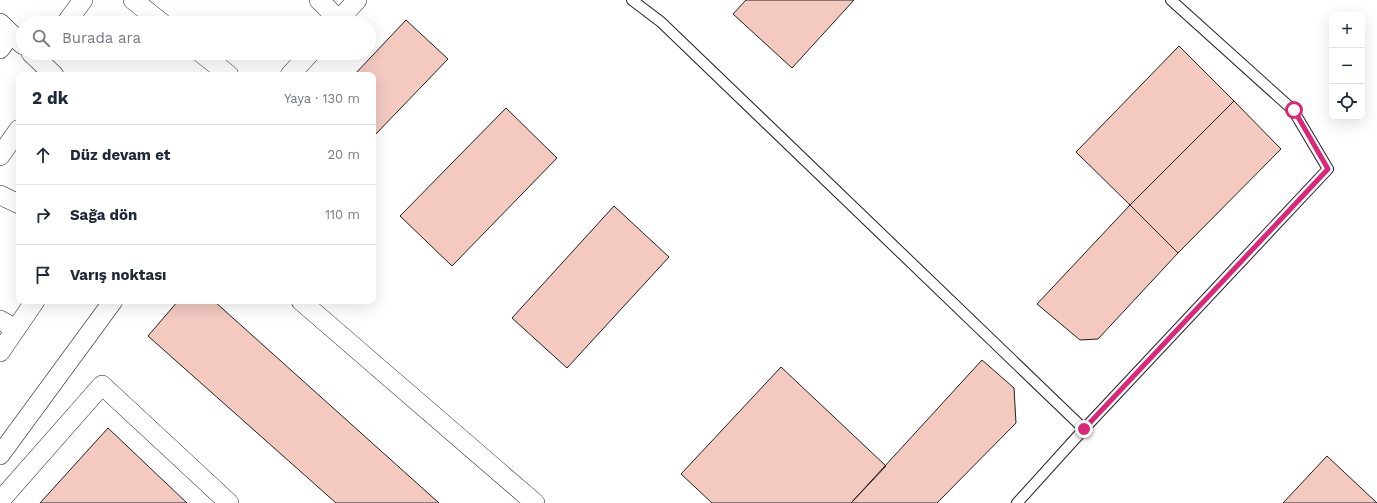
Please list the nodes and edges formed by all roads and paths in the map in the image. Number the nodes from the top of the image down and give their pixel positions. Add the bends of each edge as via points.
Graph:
1 (83, 0) edge
2 (133, 0) edge
3 (319, 0) edge
4 (357, 0) edge
5 (632, 0) edge
6 (1172, 0) edge
7 (71, 16) edge
8 (153, 16) edge
9 (333, 16) edge
10 (343, 16) edge
11 (11, 34) edge
12 (0, 49) edge
13 (41, 60) edge
14 (210, 60) edge
15 (304, 60) edge
16 (51, 72) edge
17 (225, 72) edge
18 (293, 72) edge
19 (16, 133) edge
20 (0, 156) edge
21 (0, 195) edge
22 (16, 203) edge
23 (31, 304) edge
24 (111, 304) edge
25 (304, 304) edge
26 (8, 325) edge
27 (0, 352) edge
28 (1084, 429) junction
29 (0, 456) edge
30 (0, 501) edge
31 (229, 503) edge
32 (535, 503) edge
33 (1017, 503) edge

1 - 7 street
2 - 8 street
3 - 9 street
4 - 10 street
5 - 28 lane via 661,22
6 - 28 lane via 1294,110 1328,169
11 - 12 street
13 - 16 street
14 - 17 street
15 - 18 street
19 - 20 street
21 - 22 street
23 - 26 street
24 - 29 street
25 - 32 street
26 - 27 street
28 - 33 lane
30 - 31 street via 102,384

